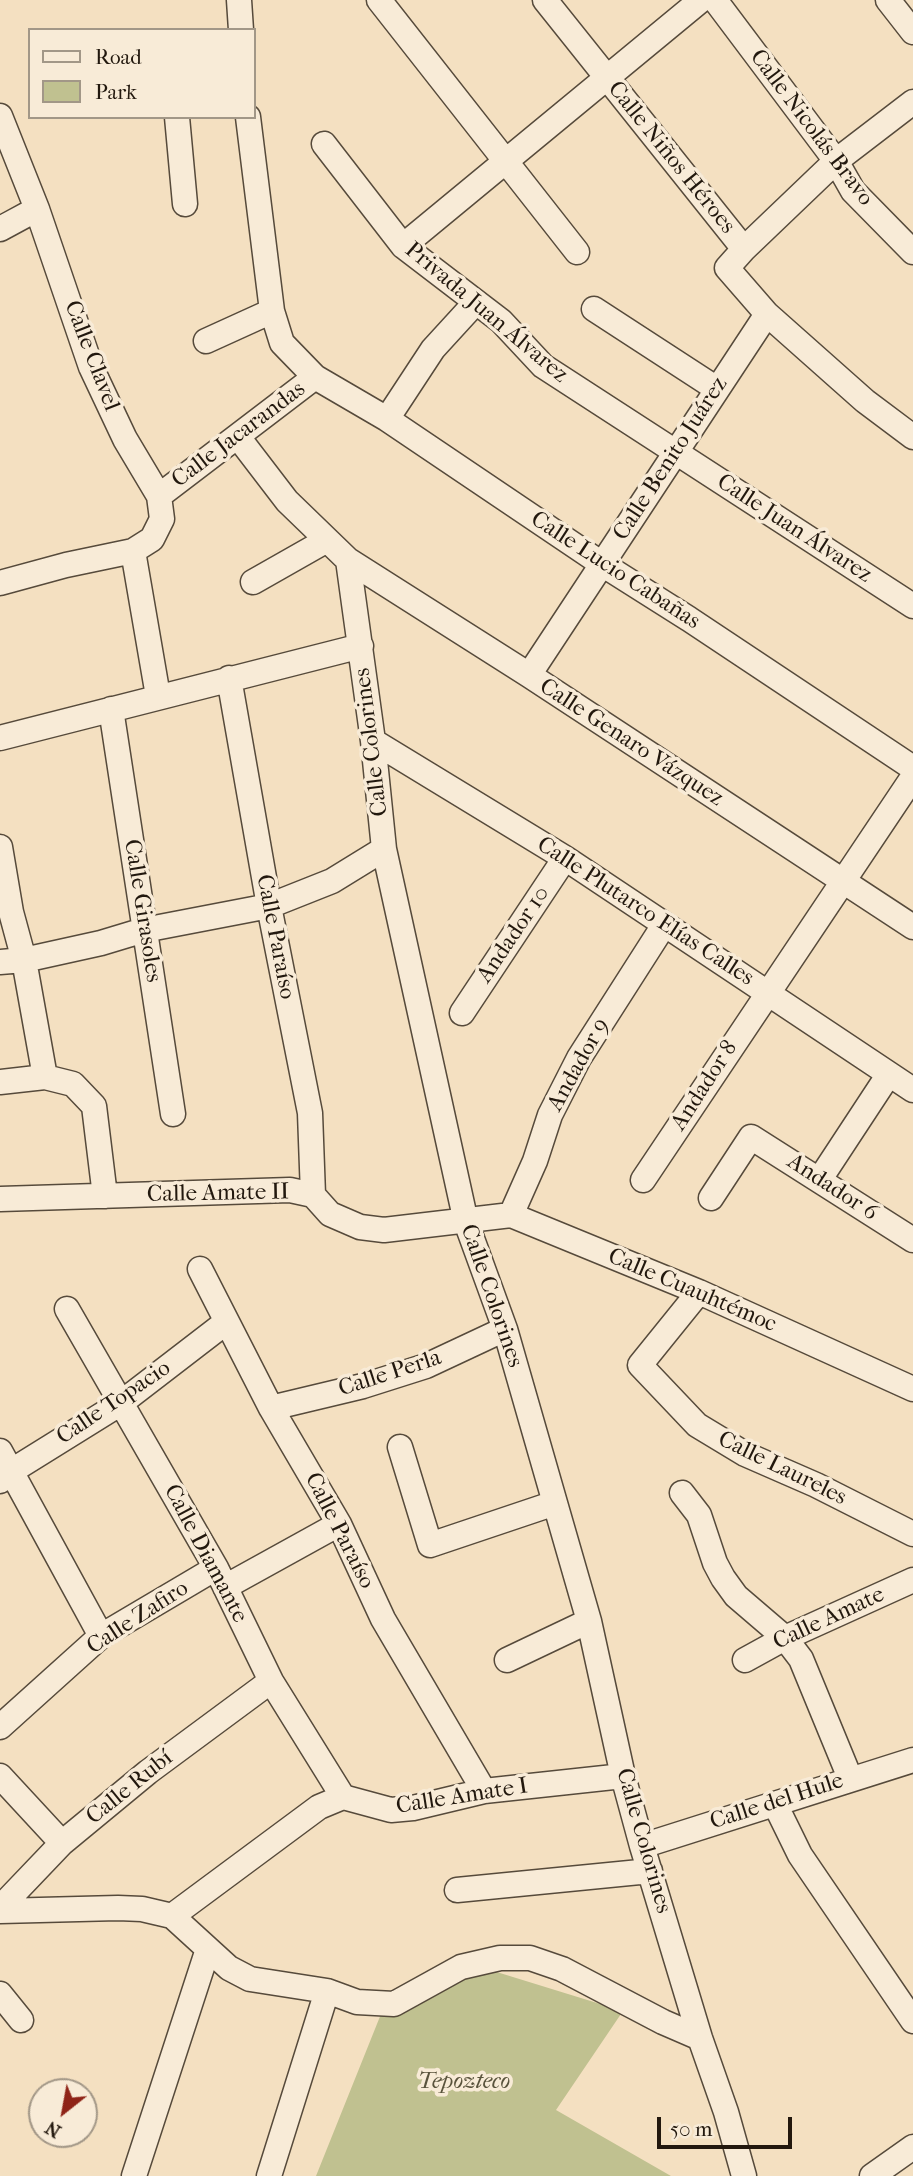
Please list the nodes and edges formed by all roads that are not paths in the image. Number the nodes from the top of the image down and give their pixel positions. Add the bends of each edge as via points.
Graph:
1 (239, 0) edge
2 (379, 0) edge
3 (545, 0) edge
4 (701, 0) edge
5 (715, 0) edge
6 (888, 0) edge
7 (241, 28) edge
8 (913, 32) edge
9 (607, 78) junction
10 (913, 102) edge
11 (0, 116) edge
12 (177, 119) edge
13 (248, 119) edge
14 (324, 144) dead end
15 (836, 161) junction
16 (505, 162) junction
17 (185, 204) dead end
18 (37, 209) junction
19 (0, 229) edge
20 (403, 246) junction
21 (744, 249) junction
22 (577, 252) dead end
23 (913, 252) edge
24 (476, 302) junction
25 (594, 309) dead end
26 (272, 312) junction
27 (767, 314) junction
28 (206, 341) dead end
29 (316, 377) junction
30 (718, 389) junction
31 (387, 419) junction
32 (238, 437) junction
33 (913, 437) edge
34 (676, 452) junction
35 (159, 496) junction
36 (327, 540) junction
37 (133, 551) junction
38 (348, 559) junction
39 (602, 564) junction
40 (253, 582) dead end
41 (0, 583) edge
42 (913, 607) edge
43 (361, 646) junction
44 (529, 675) junction
45 (229, 678) junction
46 (158, 696) junction
47 (111, 709) junction
48 (0, 738) edge
49 (373, 741) junction
50 (913, 768) edge
51 (913, 777) edge
52 (0, 847) edge
53 (384, 849) junction
54 (565, 858) junction
55 (842, 881) junction
56 (268, 906) junction
57 (664, 925) junction
58 (913, 928) edge
59 (144, 930) junction
60 (12, 961) edge
61 (767, 992) junction
62 (462, 1013) dead end
63 (889, 1074) junction
64 (45, 1077) junction
65 (0, 1082) edge
66 (913, 1090) edge
67 (173, 1114) dead end
68 (820, 1179) junction
69 (643, 1180) dead end
70 (313, 1195) junction
71 (106, 1196) junction
72 (711, 1198) dead end
73 (0, 1199) edge
74 (511, 1215) junction
75 (466, 1222) junction
76 (913, 1240) edge
77 (200, 1269) dead end
78 (699, 1292) junction
79 (67, 1310) dead end
80 (225, 1323) junction
81 (505, 1329) junction
82 (913, 1389) edge
83 (121, 1403) junction
84 (271, 1408) junction
85 (400, 1447) dead end
86 (3, 1468) edge
87 (682, 1493) dead end
88 (555, 1503) junction
89 (339, 1524) junction
90 (913, 1534) edge
91 (220, 1577) junction
92 (913, 1580) edge
93 (589, 1621) junction
94 (101, 1636) junction
95 (785, 1637) junction
96 (507, 1660) dead end
97 (745, 1660) dead end
98 (271, 1681) junction
99 (4, 1714) edge
100 (913, 1760) edge
101 (0, 1776) edge
102 (623, 1776) junction
103 (850, 1779) junction
104 (484, 1791) junction
105 (343, 1797) junction
106 (775, 1804) junction
107 (62, 1843) junction
108 (642, 1846) junction
109 (650, 1871) junction
110 (457, 1890) dead end
111 (0, 1910) edge
112 (172, 1916) junction
113 (208, 1948) junction
114 (327, 1991) junction
115 (0, 1993) edge
116 (21, 2020) dead end
117 (913, 2021) edge
118 (700, 2038) junction
119 (913, 2147) edge
120 (134, 2176) edge
121 (269, 2176) edge
122 (744, 2176) edge
123 (872, 2176) edge

1 - 7 street
2 - 16 street
3 - 9 street, Calle Niños Héroes
4 - 9 street
5 - 15 street, Calle Nicolás Bravo
6 - 8 street
9 - 16 street
9 - 21 street, Calle Niños Héroes
10 - 15 street
11 - 18 street, Calle Clavel
12 - 17 street
13 - 26 street, Calle Lucio Cabañas
14 - 20 street, Privada Juan Álvarez
15 - 21 street
15 - 23 street, Calle Nicolás Bravo via 853,191
16 - 20 street
16 - 22 street
18 - 19 street
18 - 35 street, Calle Clavel via 91,367
20 - 24 street, Privada Juan Álvarez
21 - 27 street, Calle Niños Héroes via 727,268
24 - 31 street via 433,349
24 - 34 street, Privada Juan Álvarez via 501,321 543,366
25 - 30 street
26 - 28 street
26 - 29 street, Calle Lucio Cabañas via 282,343
27 - 30 street, Calle Benito Juárez
27 - 33 street
29 - 31 street, Calle Lucio Cabañas
29 - 32 street, Calle Jacarandas
30 - 34 street, Calle Benito Juárez
31 - 39 street, Calle Lucio Cabañas
32 - 35 street, Calle Jacarandas
32 - 36 street via 287,501
34 - 39 street, Calle Benito Juárez
34 - 42 street, Calle Juan Álvarez
35 - 37 street, Calle Jacarandas via 162,519 152,539
36 - 38 street
36 - 40 street
37 - 41 street
37 - 46 street
38 - 43 street, Calle Colorines
38 - 44 street, Calle Genaro Vázquez
39 - 44 street, Calle Benito Juárez
39 - 50 street, Calle Lucio Cabañas
43 - 45 street
43 - 49 street, Calle Colorines
44 - 55 street, Calle Genaro Vázquez
45 - 46 street
45 - 56 street, Calle Paraíso
46 - 47 street
47 - 48 street
47 - 59 street, Calle Girasoles
49 - 53 street, Calle Colorines
49 - 54 street, Calle Plutarco Elías Calles
51 - 55 street, Andador 8
52 - 60 street via 11,912
53 - 56 street via 332,881
53 - 75 street, Calle Colorines
54 - 57 street, Calle Plutarco Elías Calles
54 - 62 street, Andador 10
55 - 58 street, Calle Genaro Vázquez
55 - 61 street, Andador 8
56 - 59 street
56 - 70 street, Calle Paraíso via 310,1113
57 - 61 street, Calle Plutarco Elías Calles
57 - 74 street, Andador 9 via 579,1058 550,1115
59 - 60 street
59 - 67 street, Calle Girasoles
60 - 64 street
61 - 63 street, Calle Plutarco Elías Calles
61 - 69 street, Andador 8
63 - 66 street, Calle Plutarco Elías Calles
63 - 68 street
64 - 65 street
64 - 71 street via 73,1084 94,1106
68 - 72 street, Andador 6 via 751,1137
68 - 76 street, Andador 6
70 - 71 street, Calle Amate II via 290,1190
70 - 75 street, Calle Amate II via 330,1214 360,1227 384,1230
71 - 73 street, Calle Amate II
74 - 75 street
74 - 78 street, Calle Cuauhtémoc
75 - 81 street, Calle Colorines
77 - 80 street, Calle Paraíso
78 - 82 street, Calle Cuauhtémoc
78 - 90 street, Calle Laureles via 640,1365 697,1425 745,1454
79 - 83 street, Calle Diamante
80 - 83 street, Calle Topacio
80 - 84 street, Calle Paraíso
81 - 84 street, Calle Perla via 426,1366
81 - 88 street, Calle Colorines
83 - 86 street, Calle Topacio
83 - 91 street, Calle Diamante
84 - 89 street, Calle Paraíso
85 - 88 street via 430,1545
86 - 94 street
87 - 95 street via 699,1515 723,1578 736,1596
88 - 93 street, Calle Colorines
89 - 91 street, Calle Zafiro
89 - 104 street, Calle Paraíso via 383,1619
91 - 94 street, Calle Zafiro
91 - 98 street, Calle Diamante
92 - 95 street, Calle Amate
93 - 96 street
93 - 102 street, Calle Colorines
94 - 99 street, Calle Zafiro
95 - 97 street, Calle Amate
95 - 103 street via 801,1660
98 - 105 street, Calle Diamante
98 - 107 street, Calle Rubí
100 - 103 street, Calle del Hule
101 - 107 street
102 - 104 street, Calle Amate I
102 - 108 street, Calle Colorines
103 - 106 street, Calle del Hule
104 - 105 street, Calle Amate I via 391,1811
105 - 112 street via 319,1807
106 - 108 street, Calle del Hule
106 - 117 street via 800,1856
107 - 111 street, Calle Rubí
108 - 109 street, Calle Colorines
109 - 110 street
109 - 118 street, Calle Colorines
111 - 112 street via 118,1908
112 - 113 street
113 - 114 street via 229,1968 250,1979
113 - 120 street
114 - 118 street via 357,2002 394,2004 461,1967 500,1958 530,1958 562,1969
114 - 121 street
115 - 116 street
118 - 122 street, Calle Colorines
119 - 123 street

